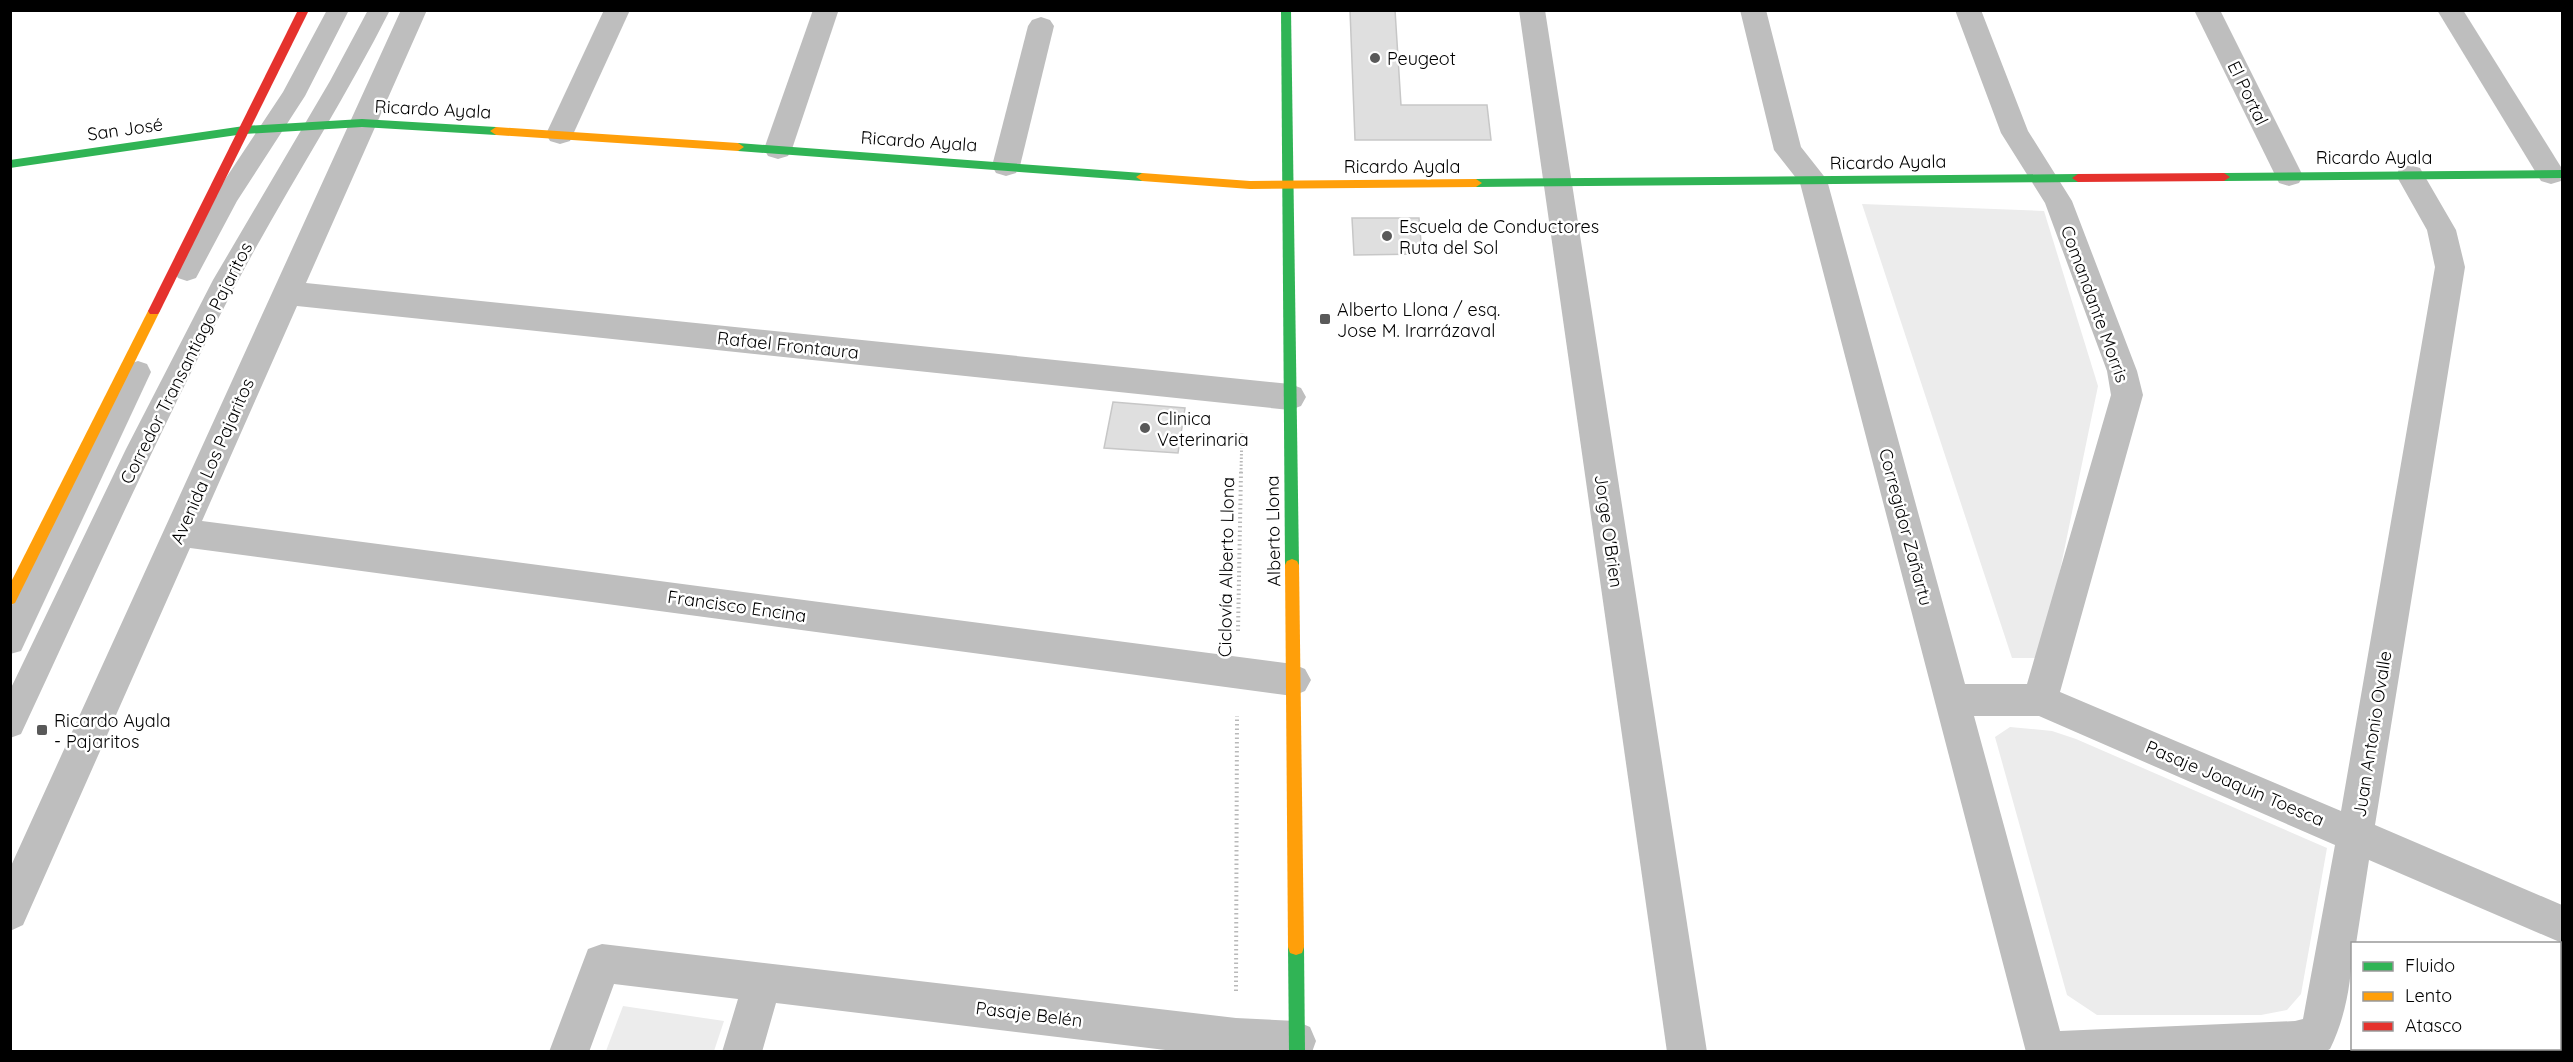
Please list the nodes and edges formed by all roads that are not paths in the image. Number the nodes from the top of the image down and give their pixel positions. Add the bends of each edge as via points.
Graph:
1 (304, 10) edge
2 (338, 10) edge
3 (379, 10) edge
4 (414, 10) edge
5 (617, 10) edge
6 (1286, 10) edge
7 (1532, 10) edge
8 (1752, 10) edge
9 (1968, 10) edge
10 (2207, 10) edge
11 (2450, 10) edge
12 (825, 12) edge
13 (1041, 26) dead end
14 (362, 123) junction
15 (315, 125) junction
16 (257, 129) junction
17 (560, 134) junction
18 (778, 148) junction
19 (10, 164) edge
20 (1006, 166) junction
21 (2557, 174) edge
22 (2410, 175) junction
23 (2289, 176) junction
24 (2044, 178) junction
25 (1813, 180) junction
26 (1557, 183) junction
27 (1288, 185) junction
28 (287, 293) junction
29 (1290, 397) junction
30 (180, 532) junction
31 (10, 599) edge
32 (10, 641) edge
33 (1293, 680) junction
34 (1952, 700) junction
35 (2040, 700) junction
36 (10, 724) edge
37 (2355, 835) junction
38 (10, 912) edge
39 (2562, 924) edge
40 (762, 983) junction
41 (1297, 1046) edge
42 (569, 1052) edge
43 (742, 1052) edge
44 (1687, 1052) edge
45 (2048, 1052) edge

1 - 16 street
2 - 16 lane, Corredor Transantiago Pajaritos via 293,96
3 - 15 lane, Corredor Transantiago Pajaritos via 334,98
4 - 14 street, Avenida Los Pajaritos
5 - 17 street
6 - 27 street, Alberto Llona
7 - 26 street, Jorge O'Brien
8 - 25 street, Corregidor Zañartu via 1788,150
9 - 24 street, Comandante Morris via 2015,134
10 - 23 street, El Portal
11 - 21 street
12 - 18 street
13 - 20 street
14 - 15 street, Ricardo Ayala
14 - 17 street, Ricardo Ayala
14 - 28 street, Avenida Los Pajaritos
15 - 16 street, Ricardo Ayala
15 - 36 lane, Corredor Transantiago Pajaritos via 222,287 176,377
16 - 19 street, San José
16 - 31 street
16 - 32 lane, Corredor Transantiago Pajaritos
17 - 18 street, Ricardo Ayala
18 - 20 street, Ricardo Ayala
20 - 27 street, Ricardo Ayala
21 - 22 street, Ricardo Ayala
22 - 23 street, Ricardo Ayala
22 - 37 street, Juan Antonio Ovalle via 2440,224 2450,267
23 - 24 street, Ricardo Ayala
24 - 25 street, Ricardo Ayala
24 - 35 street, Comandante Morris via 2058,201 2122,371 2127,395
25 - 26 street, Ricardo Ayala
25 - 34 street, Corregidor Zañartu
26 - 27 street, Ricardo Ayala
26 - 44 street, Jorge O'Brien
27 - 29 street, Alberto Llona
28 - 29 street, Rafael Frontaura
28 - 30 street, Avenida Los Pajaritos
29 - 33 street, Alberto Llona
30 - 33 street, Francisco Encina
30 - 38 street, Avenida Los Pajaritos
33 - 41 street, Alberto Llona
34 - 35 street
34 - 45 street, Corregidor Zañartu
35 - 37 street, Pasaje Joaquin Toesca
37 - 39 street, Pasaje Joaquin Toesca
37 - 45 street, Juan Antonio Ovalle via 2324,1019 2316,1035 2295,1041
40 - 41 street, Pasaje Belén
40 - 42 street, Pasaje Belén via 602,963
40 - 43 street

